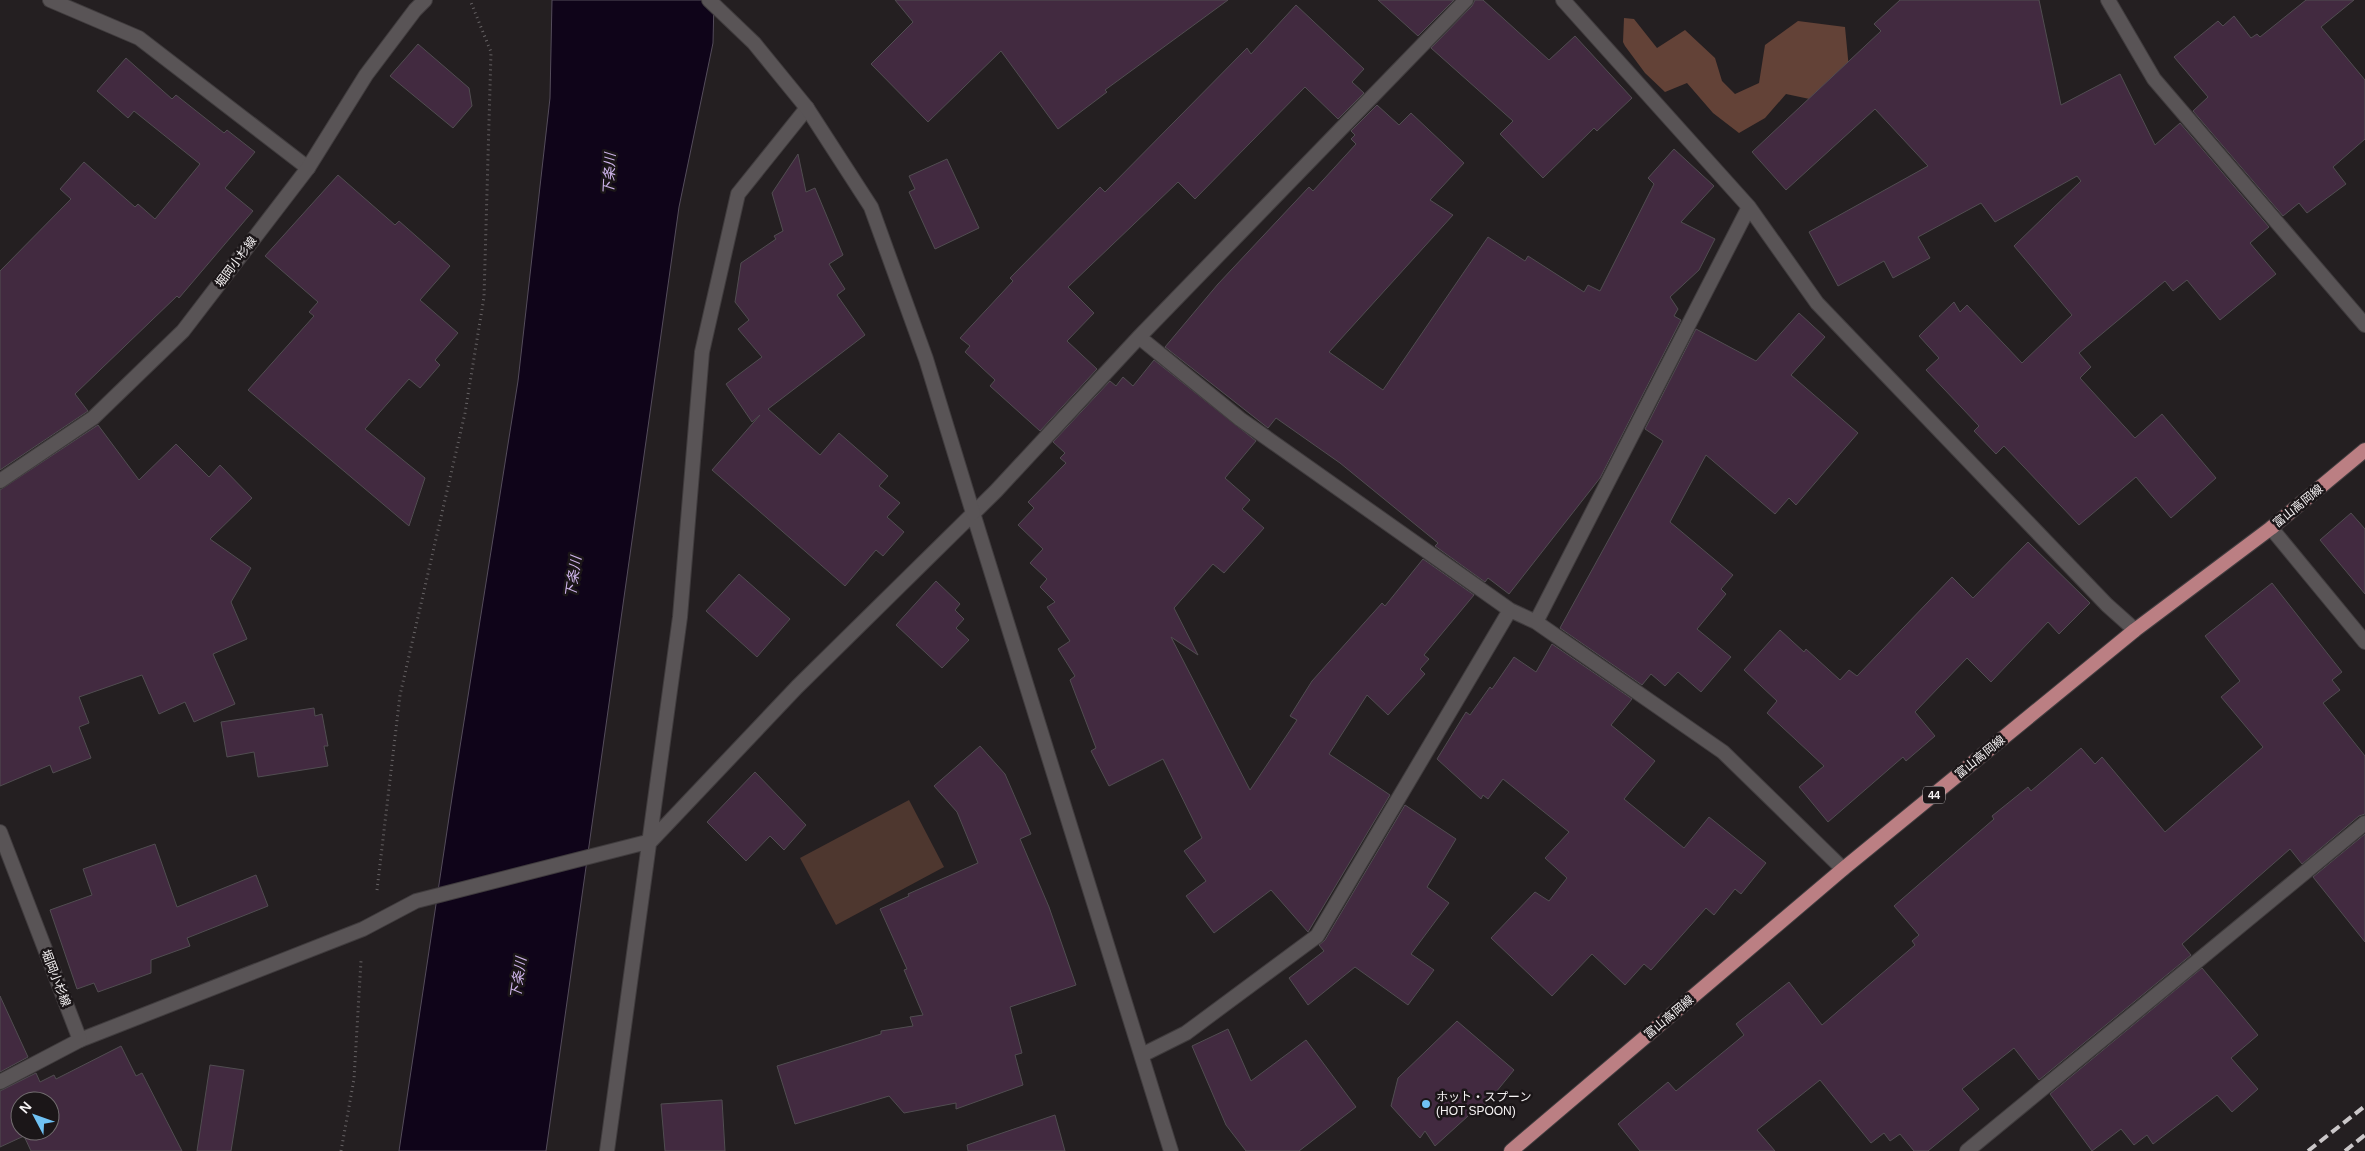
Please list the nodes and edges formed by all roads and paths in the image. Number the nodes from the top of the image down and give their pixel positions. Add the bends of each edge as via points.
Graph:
1 (50, 0) edge
2 (425, 0) edge
3 (470, 0) edge
4 (709, 0) edge
5 (1466, 0) edge
6 (1563, 0) edge
7 (2108, 0) edge
8 (807, 108) junction
9 (308, 168) junction
10 (1749, 207) junction
11 (2365, 325) edge
12 (1138, 337) junction
13 (2365, 450) edge
14 (0, 481) edge
15 (973, 513) junction
16 (2271, 528) junction
17 (1510, 610) junction
18 (1536, 622) junction
19 (2135, 630) junction
20 (2365, 642) edge
21 (2365, 823) edge
22 (0, 832) edge
23 (651, 841) junction
24 (1844, 869) junction
25 (369, 926) junction
26 (80, 1040) junction
27 (1142, 1055) junction
28 (0, 1082) edge
29 (341, 1151) edge
30 (607, 1151) edge
31 (1171, 1151) edge
32 (1511, 1151) edge
33 (1967, 1151) edge

1 - 9 street via 139,38
2 - 9 street, 堀岡小杉線 via 366,75
3 - 25 path via 491,52 484,297 465,413 400,695 374,911
4 - 8 street via 754,43
5 - 12 street
6 - 10 street
7 - 11 street via 2154,79
8 - 15 street via 871,207 926,359
8 - 23 street via 738,194 702,352 680,617
9 - 14 street, 堀岡小杉線 via 183,331 93,418
10 - 18 street
10 - 19 street via 1817,303 2107,606
12 - 15 street
12 - 17 street via 1240,419
13 - 16 main road, 富山高岡線 / 44
15 - 23 street via 797,688
15 - 27 street
16 - 19 main road, 富山高岡線 / 44
16 - 20 street
17 - 18 street
17 - 27 street via 1317,936 1186,1033
18 - 24 street via 1723,752
19 - 24 main road, 富山高岡線 / 44
21 - 33 street
22 - 26 street, 堀岡小杉線
23 - 25 street via 416,901
23 - 30 street
24 - 32 main road, 富山高岡線 / 44
25 - 26 street
25 - 29 path via 354,1079
26 - 28 street
27 - 31 street

